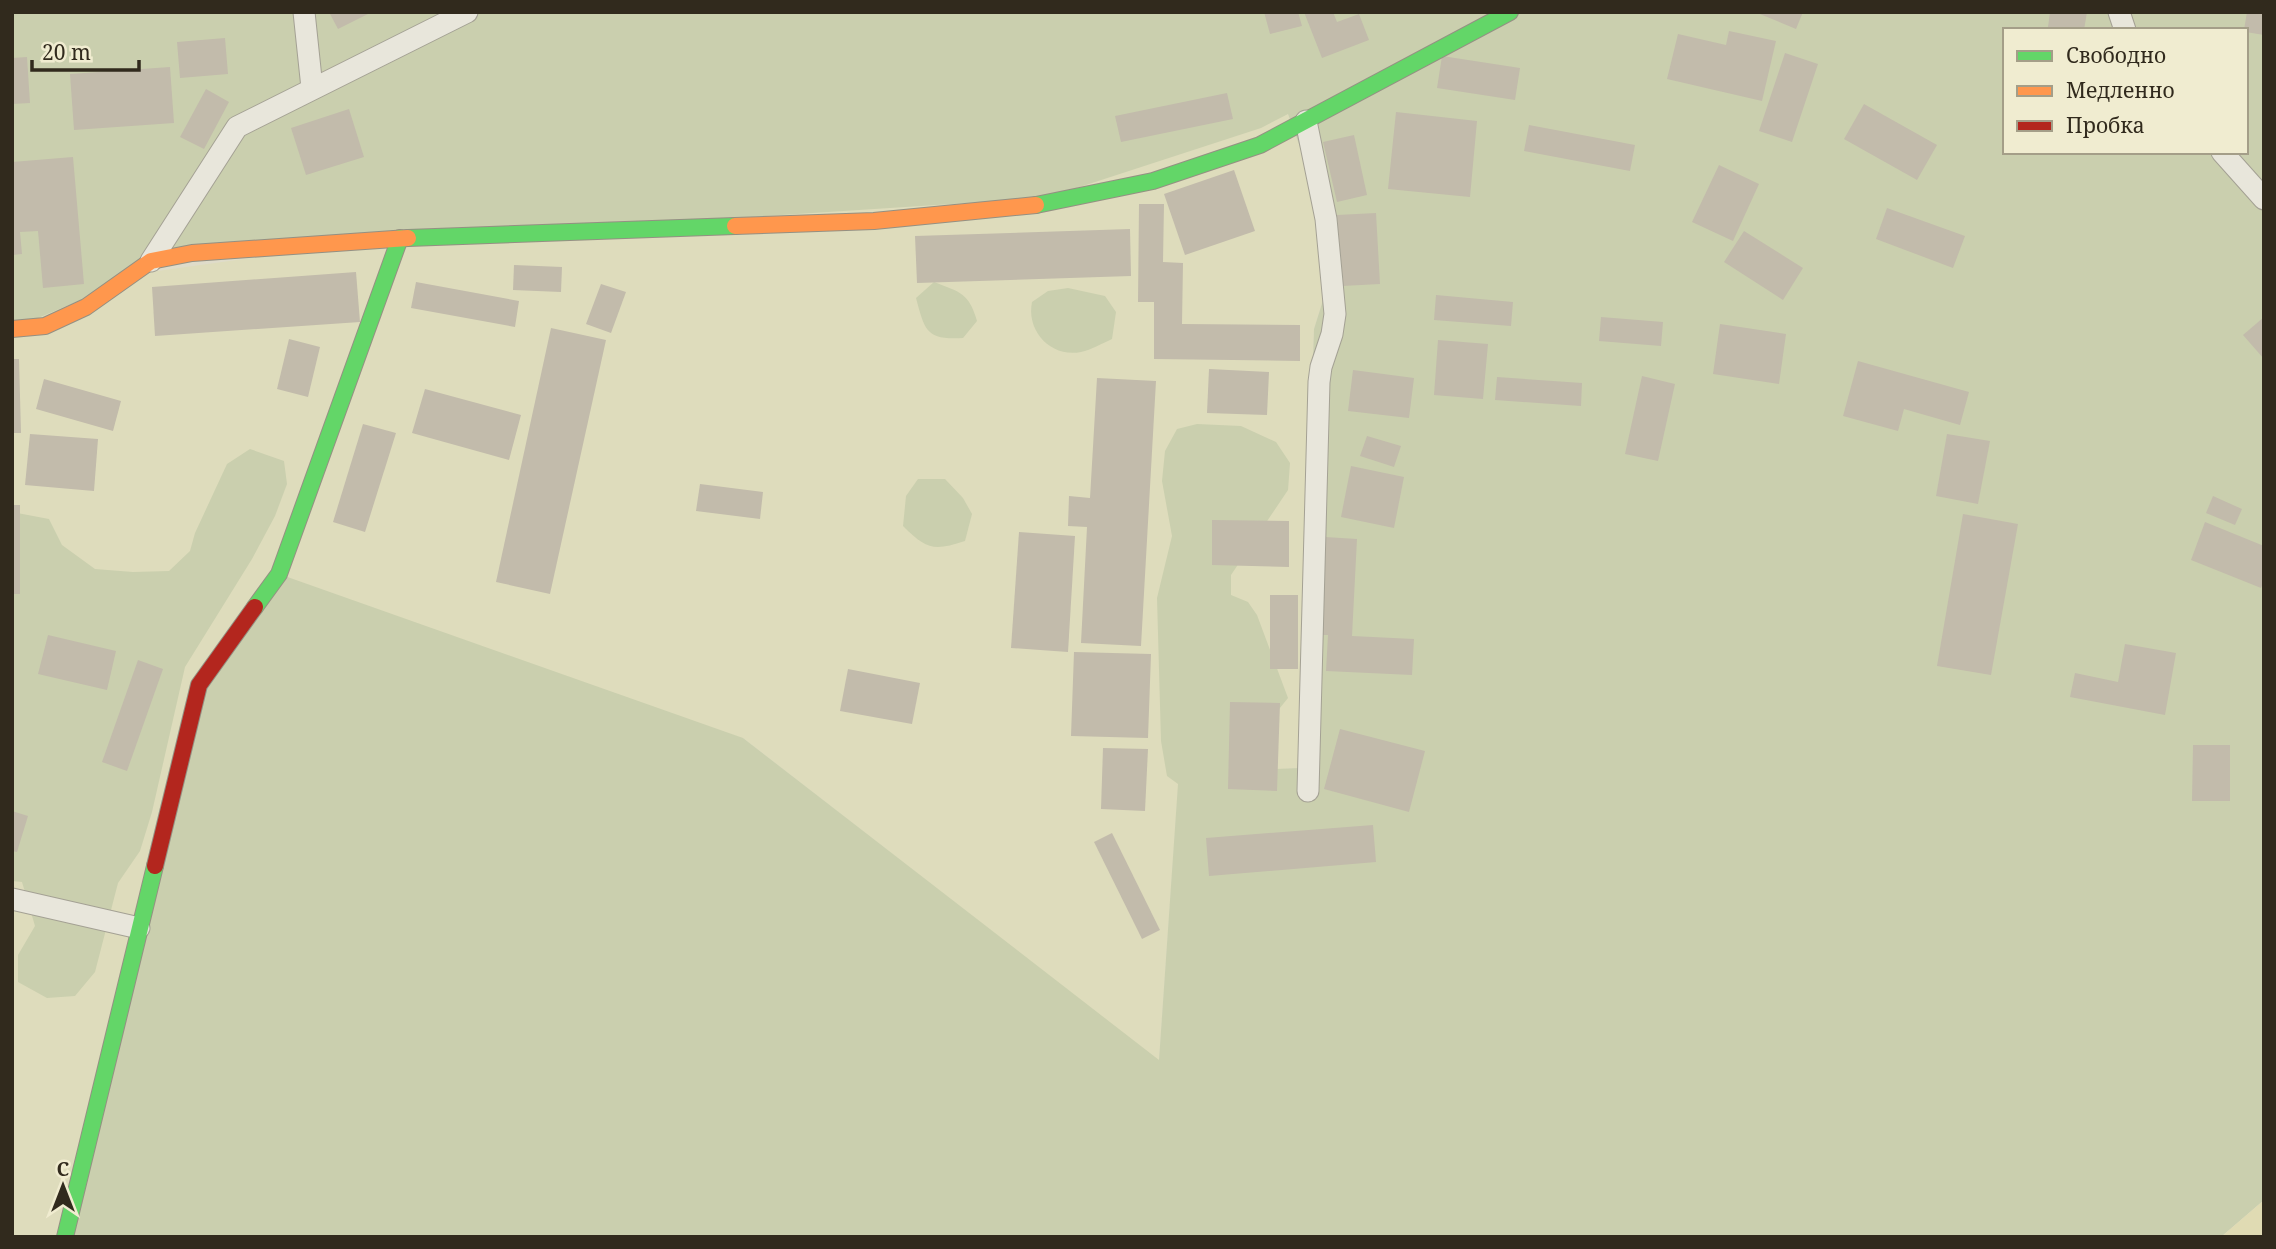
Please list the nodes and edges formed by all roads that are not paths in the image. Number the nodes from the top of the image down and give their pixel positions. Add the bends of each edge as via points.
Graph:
1 (304, 12) edge
2 (467, 12) edge
3 (1510, 12) edge
4 (1479, 20) edge
5 (312, 88) junction
6 (1307, 121) junction
7 (2224, 154) edge
8 (2264, 200) edge
9 (400, 238) junction
10 (151, 261) junction
11 (12, 329) edge
12 (1308, 791) dead end
13 (12, 899) edge
14 (139, 928) junction
15 (65, 1237) edge

1 - 5 lane
2 - 5 lane
3 - 4 street
4 - 6 street
5 - 10 lane via 237,127
6 - 9 street via 1260,145 1153,181 1045,204 874,221
6 - 12 lane via 1326,219 1335,314 1319,382
7 - 8 lane
9 - 10 street via 192,253
9 - 14 street via 279,573 199,685
10 - 11 street via 86,307 45,326
13 - 14 lane
14 - 15 street

